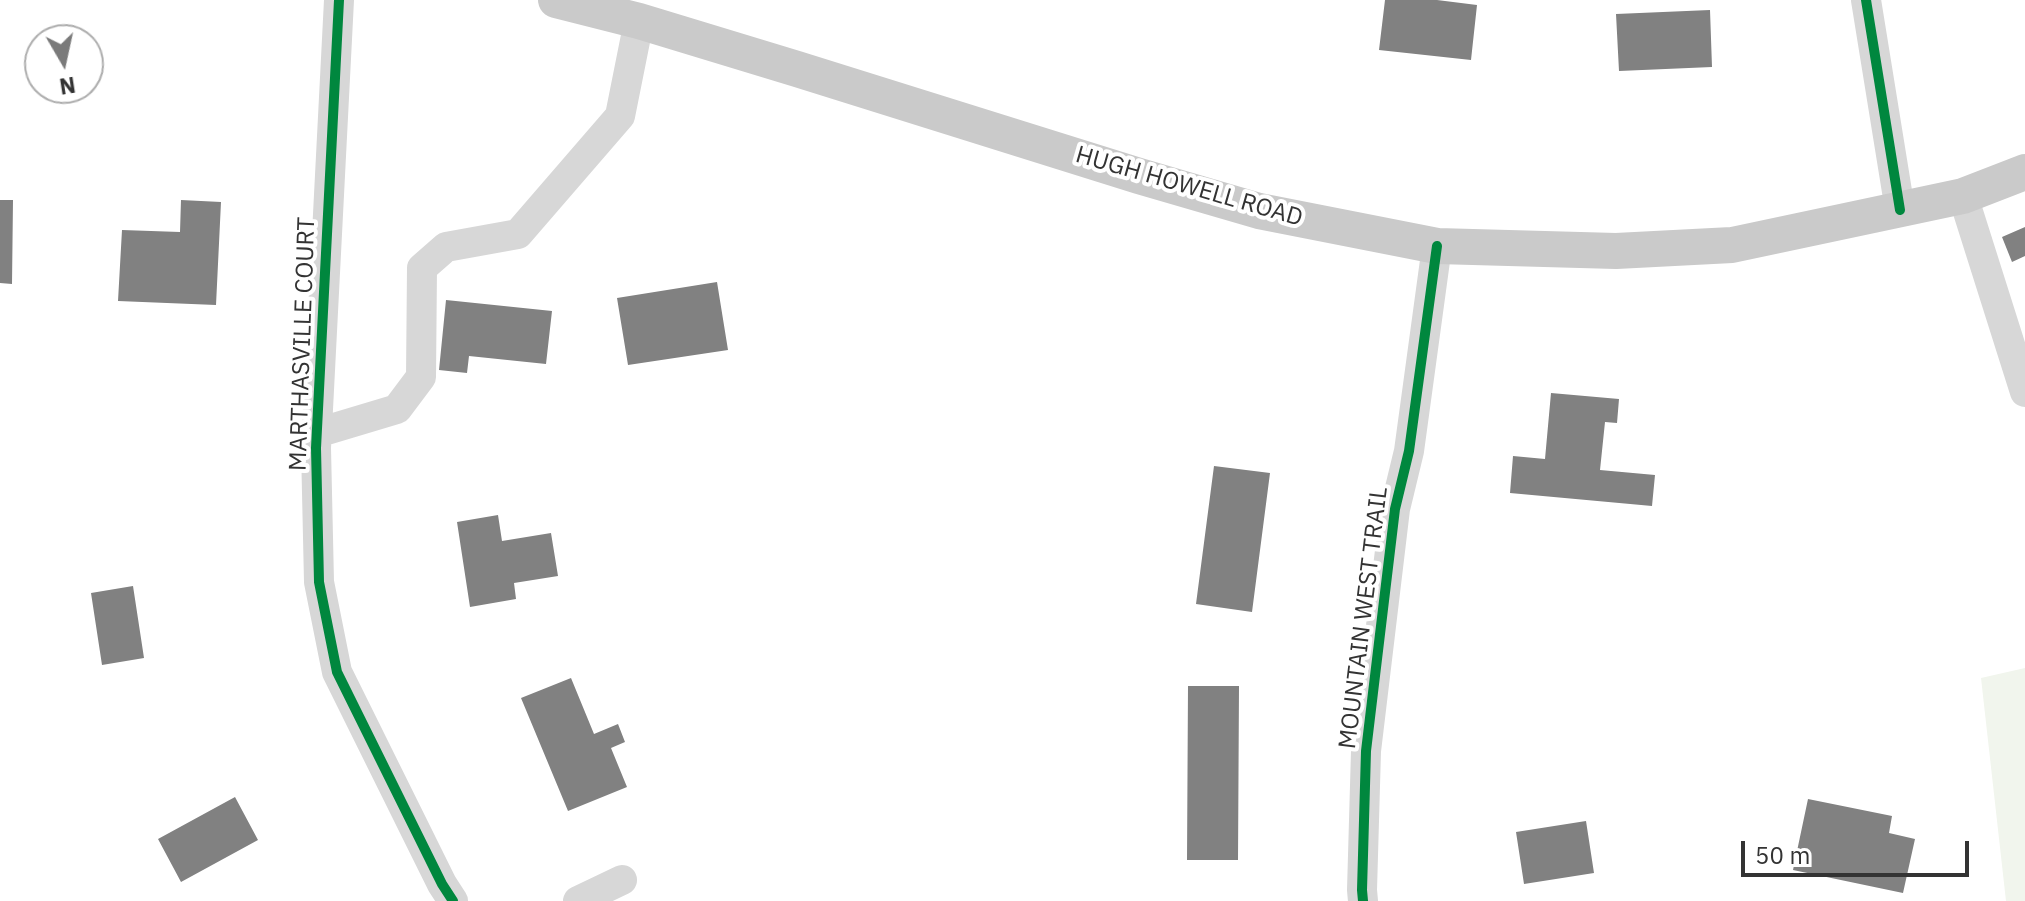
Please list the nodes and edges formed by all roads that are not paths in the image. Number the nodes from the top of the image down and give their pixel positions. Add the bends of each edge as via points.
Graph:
1 (339, 0) edge
2 (556, 0) edge
3 (1866, 0) edge
4 (639, 21) junction
5 (2025, 172) edge
6 (1963, 196) junction
7 (1900, 210) junction
8 (1437, 246) junction
9 (2025, 392) edge
10 (317, 433) junction
11 (622, 880) dead end
12 (439, 895) edge
13 (578, 901) edge
14 (1363, 901) edge

1 - 10 street, MARTHASVILLE COURT
2 - 4 main road, HUGH HOWELL ROAD
3 - 7 street
4 - 8 main road, HUGH HOWELL ROAD via 1259,211
4 - 10 street via 620,116 518,234 446,247 422,268 421,377 397,409
5 - 6 main road, HUGH HOWELL ROAD
6 - 7 main road, HUGH HOWELL ROAD
6 - 9 street
7 - 8 main road, HUGH HOWELL ROAD via 1732,245 1616,251
8 - 14 street, MOUNTAIN WEST TRAIL via 1409,451 1395,509 1366,751
10 - 12 street, MARTHASVILLE COURT via 319,582 337,672
11 - 13 street

